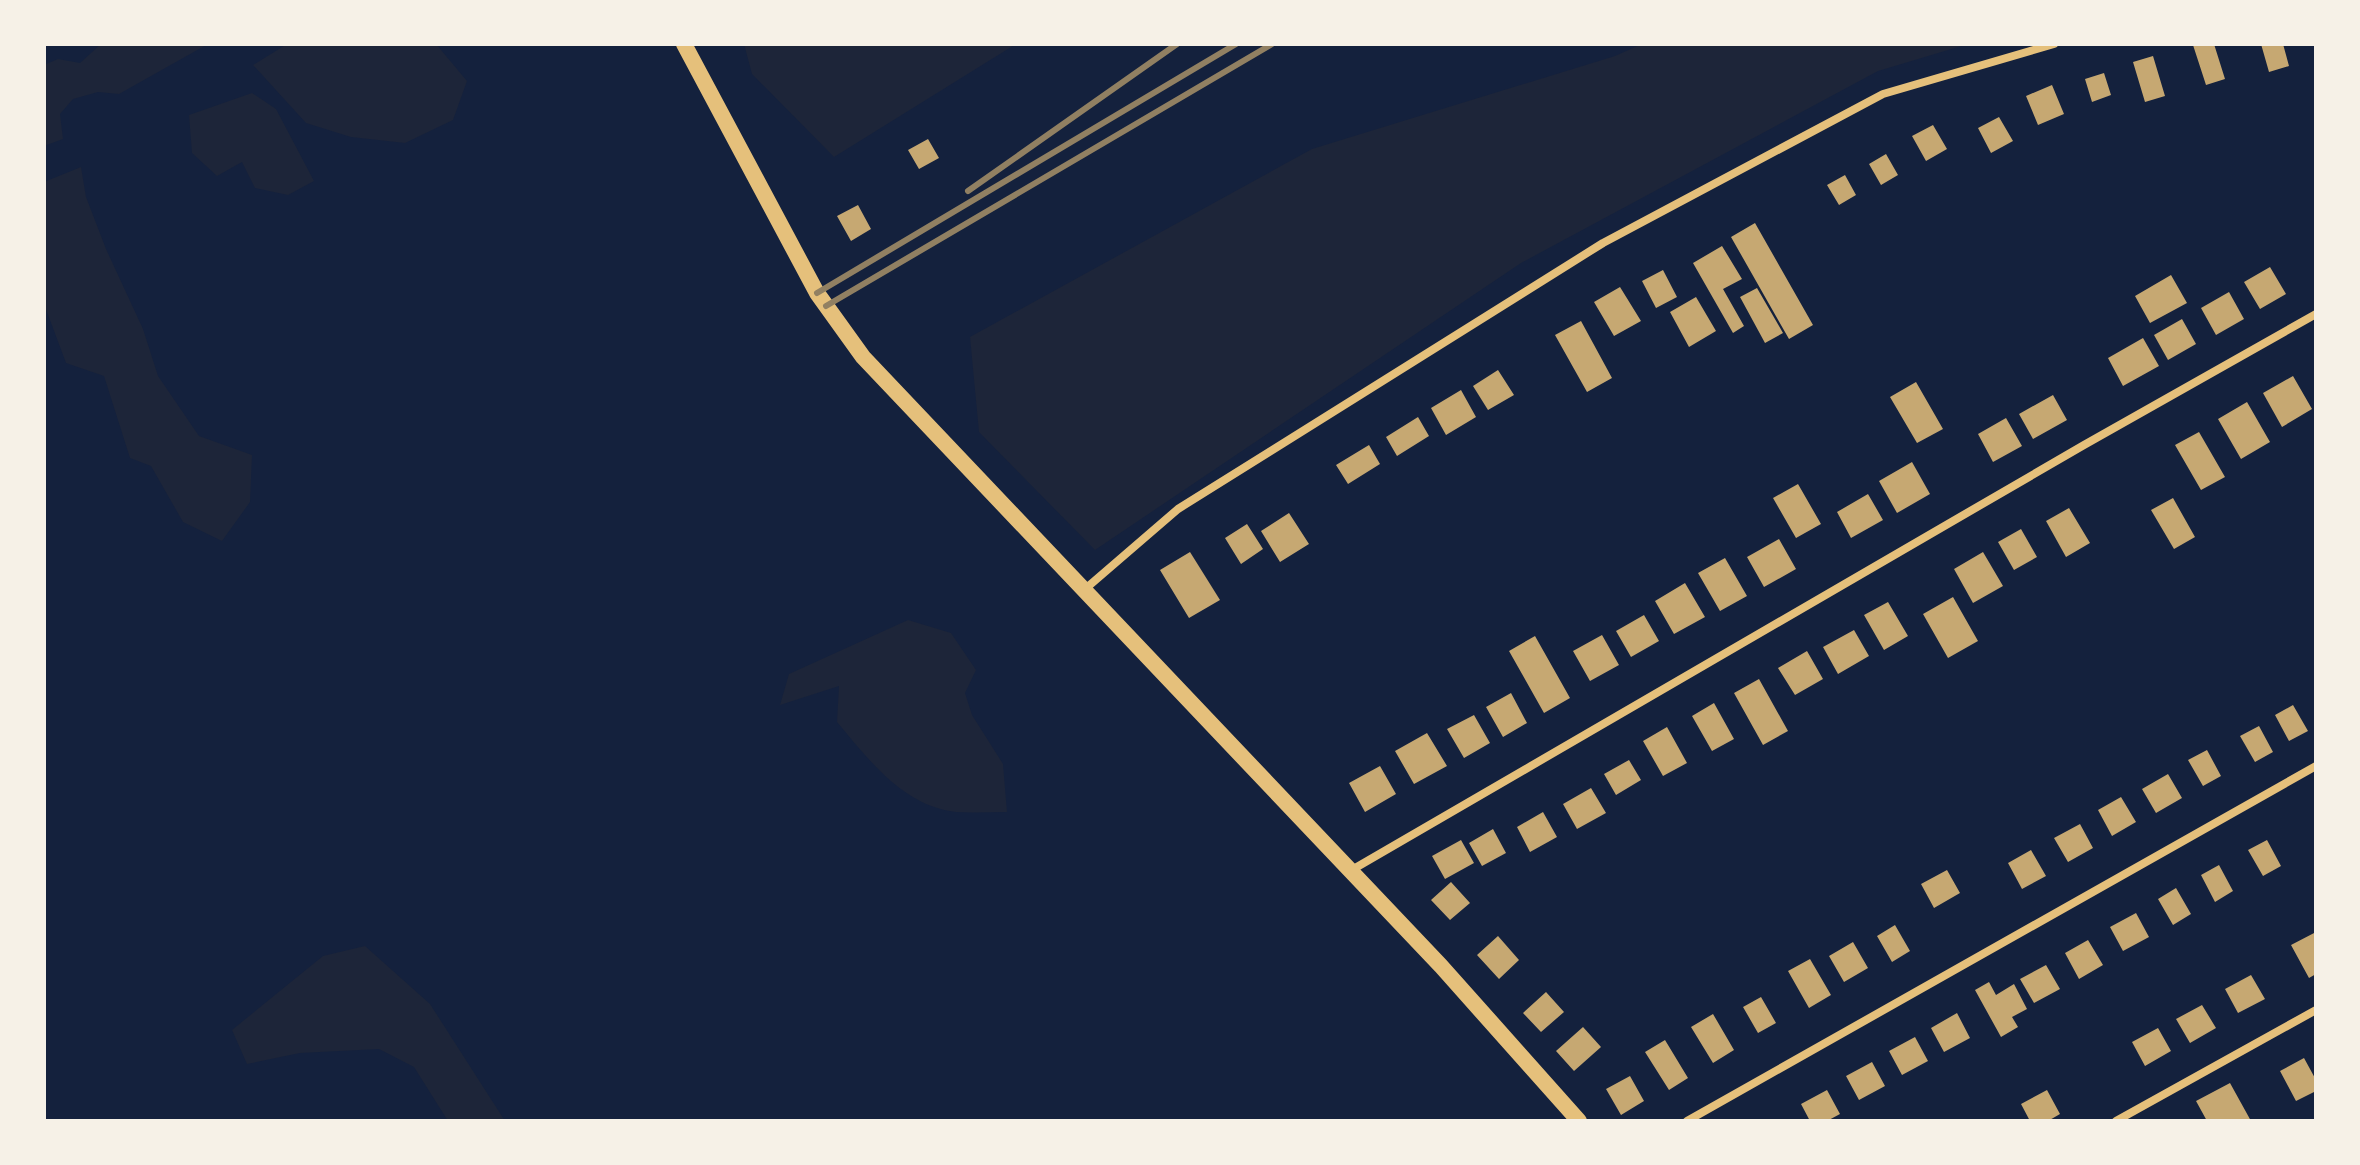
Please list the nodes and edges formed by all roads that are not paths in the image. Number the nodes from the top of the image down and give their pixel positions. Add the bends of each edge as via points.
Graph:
1 (684, 44) edge
2 (2054, 44) edge
3 (2316, 314) edge
4 (1084, 590) junction
5 (2316, 766) edge
6 (1350, 871) junction
7 (2316, 1010) edge
8 (1579, 1121) edge
9 (1687, 1121) edge
10 (2116, 1121) edge

1 - 4 main road via 841,330
2 - 4 street via 1883,94 1603,243 1178,509
3 - 6 street
4 - 6 main road
5 - 9 street
6 - 8 main road
7 - 10 street

